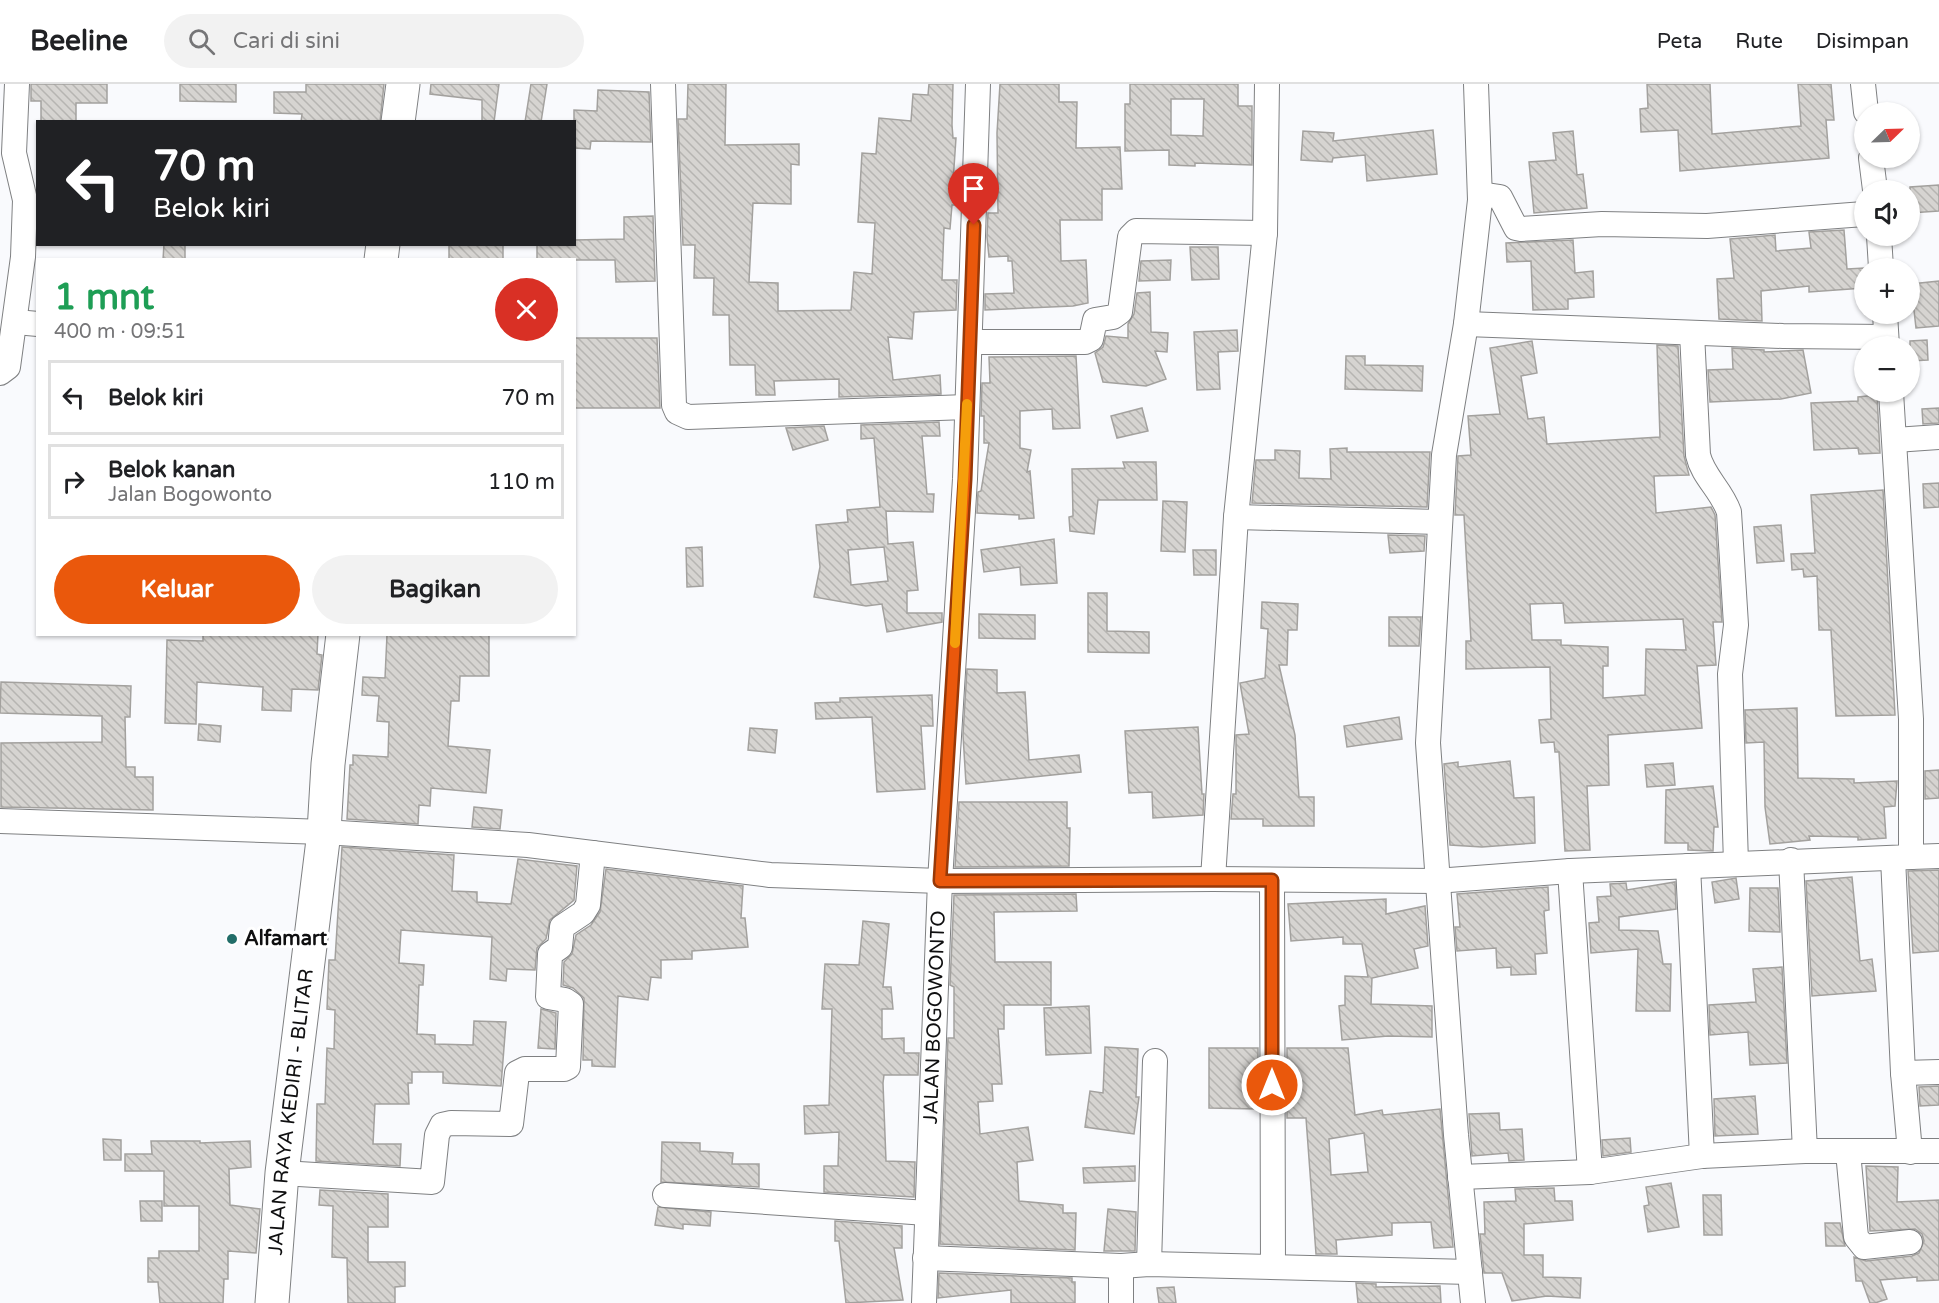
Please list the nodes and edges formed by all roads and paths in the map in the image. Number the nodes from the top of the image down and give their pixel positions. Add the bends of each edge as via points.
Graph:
1 (17, 84) edge
2 (403, 84) edge
3 (663, 84) edge
4 (978, 84) edge
5 (1267, 84) edge
6 (1476, 84) edge
7 (1863, 84) edge
8 (1865, 102) edge
9 (398, 120) edge
10 (1480, 194) junction
11 (1854, 215) edge
12 (1265, 233) junction
13 (27, 323) edge
14 (1466, 324) junction
15 (1886, 332) edge
16 (1692, 333) junction
17 (970, 342) junction
18 (0, 374) edge
19 (1892, 402) edge
20 (967, 407) junction
21 (1939, 437) edge
22 (1895, 440) junction
23 (1236, 517) junction
24 (1440, 522) junction
25 (343, 636) edge
26 (0, 821) edge
27 (324, 832) junction
28 (593, 853) junction
29 (1939, 856) edge
30 (1902, 858) junction
31 (1791, 861) junction
32 (1736, 863) junction
33 (1688, 866) junction
34 (1570, 871) junction
35 (1213, 879) junction
36 (1272, 880) junction
37 (940, 881) junction
38 (1436, 881) junction
39 (1155, 1061) dead end
40 (1939, 1072) edge
41 (1903, 1073) junction
42 (1805, 1151) junction
43 (1939, 1151) edge
44 (1848, 1152) junction
45 (1910, 1152) junction
46 (1702, 1156) junction
47 (1590, 1172) junction
48 (282, 1173) junction
49 (1460, 1177) junction
50 (665, 1195) dead end
51 (927, 1213) junction
52 (1911, 1242) dead end
53 (925, 1258) junction
54 (1149, 1264) junction
55 (1121, 1266) junction
56 (1273, 1267) junction
57 (1470, 1272) junction
58 (272, 1303) edge
59 (924, 1303) edge
60 (1121, 1303) edge
61 (1473, 1303) edge

1 - 13 street via 14,153 25,200
2 - 9 main road
3 - 20 street via 677,412 688,417
4 - 17 street, JALAN BOGOWONTO
5 - 12 street
6 - 10 street
7 - 8 street
10 - 11 street via 1500,197 1516,228 1521,230 1602,224 1707,226
10 - 14 street
12 - 17 street via 1136,231 1130,237 1120,312 1095,320 1091,339
12 - 23 street
13 - 18 street via 8,367
14 - 16 street
14 - 24 street via 1444,455
15 - 16 street
16 - 32 street via 1698,455 1723,495 1729,513 1736,625 1730,674
17 - 20 street, JALAN BOGOWONTO
19 - 22 street
20 - 37 street, JALAN BOGOWONTO
21 - 22 street
22 - 30 street via 1911,719
23 - 24 street
23 - 35 street
24 - 38 street via 1428,743
25 - 27 main road, JALAN RAYA KEDIRI - BLITAR
26 - 27 street
27 - 28 street
27 - 48 main road, JALAN RAYA KEDIRI - BLITAR
28 - 37 street via 770,874
28 - 48 street via 588,905 562,927 560,947 550,954 548,997 571,1004 568,1067 525,1069 517,1073 511,1124 442,1125 437,1135 432,1182
29 - 30 street
30 - 31 street
30 - 41 street
31 - 32 street
31 - 42 street
32 - 33 street
33 - 34 street
33 - 46 street
34 - 38 street
34 - 47 street
35 - 36 street
35 - 37 street
36 - 38 street
36 - 56 street
37 - 51 street, JALAN BOGOWONTO
38 - 49 street
39 - 54 street
40 - 41 street
41 - 45 street
42 - 44 street
42 - 46 street
43 - 45 street
44 - 45 street
44 - 52 street via 1859,1243 1864,1247
46 - 47 street
47 - 49 street
48 - 58 main road, JALAN RAYA KEDIRI - BLITAR
49 - 57 street
50 - 51 street
51 - 53 street, JALAN BOGOWONTO
53 - 55 street
53 - 59 street, JALAN BOGOWONTO
54 - 55 street
54 - 56 street
55 - 60 street
56 - 57 street
57 - 61 street

